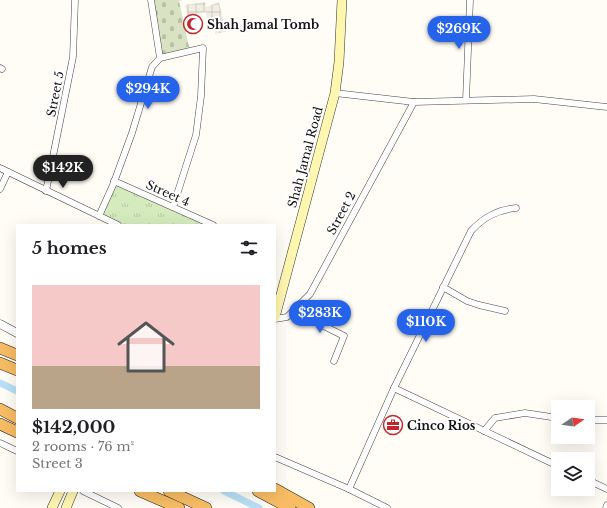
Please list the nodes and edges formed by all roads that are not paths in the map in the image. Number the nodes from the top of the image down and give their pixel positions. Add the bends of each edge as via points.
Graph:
1 (75, 0) edge
2 (151, 0) edge
3 (342, 0) edge
4 (470, 0) edge
5 (160, 58) junction
6 (335, 93) junction
7 (466, 100) junction
8 (414, 102) junction
9 (607, 107) edge
10 (0, 168) edge
11 (8, 172) junction
12 (114, 181) junction
13 (0, 188) edge
14 (46, 191) junction
15 (173, 207) junction
16 (516, 208) dead end
17 (99, 216) junction
18 (116, 224) edge
19 (211, 224) edge
20 (443, 287) junction
21 (277, 300) edge
22 (294, 311) junction
23 (505, 311) dead end
24 (276, 318) edge
25 (0, 324) edge
26 (16, 332) edge
27 (0, 348) edge
28 (16, 355) edge
29 (334, 361) dead end
30 (0, 363) edge
31 (16, 370) edge
32 (394, 388) junction
33 (0, 409) edge
34 (16, 417) edge
35 (551, 417) edge
36 (595, 420) edge
37 (607, 420) edge
38 (0, 424) edge
39 (484, 431) junction
40 (16, 432) edge
41 (0, 443) edge
42 (16, 451) edge
43 (276, 458) edge
44 (551, 463) edge
45 (595, 483) edge
46 (349, 489) junction
47 (607, 489) edge
48 (276, 490) edge
49 (54, 492) edge
50 (60, 492) edge
51 (73, 492) edge
52 (85, 492) edge
53 (142, 492) edge
54 (171, 492) edge
55 (260, 492) edge
56 (607, 505) edge
57 (52, 508) edge
58 (66, 508) edge
59 (118, 508) edge
60 (179, 508) edge
61 (206, 508) edge
62 (290, 508) edge
63 (309, 508) edge
64 (387, 508) edge
65 (606, 508) edge

1 - 14 street, Street 5 via 73,57
2 - 5 street
3 - 6 main road, Shah Jamal Road
4 - 7 street
5 - 12 street via 152,67
5 - 15 street via 203,48 196,135
6 - 8 street
6 - 21 main road, Shah Jamal Road
7 - 8 street
7 - 9 street via 534,99
8 - 22 street, Street 2 via 310,294
10 - 11 street
11 - 13 street
11 - 14 street
12 - 15 street, Street 4
12 - 17 street
14 - 17 street
15 - 19 street, Street 4
16 - 20 street via 498,211 479,222 471,231
17 - 18 street
20 - 23 street via 467,301
20 - 32 street
22 - 24 street, Street 2 via 283,319
22 - 29 street via 344,336
25 - 26 street
27 - 28 highway
30 - 31 highway
32 - 39 street
32 - 46 street
33 - 34 highway
35 - 39 street via 525,413 495,418
36 - 37 street
38 - 40 highway
39 - 44 street
41 - 42 street
43 - 46 street
45 - 47 street
46 - 64 street
48 - 63 highway
49 - 57 street
50 - 57 main road
51 - 58 main road
52 - 59 street
53 - 60 highway
54 - 61 highway
55 - 62 highway
56 - 65 street

